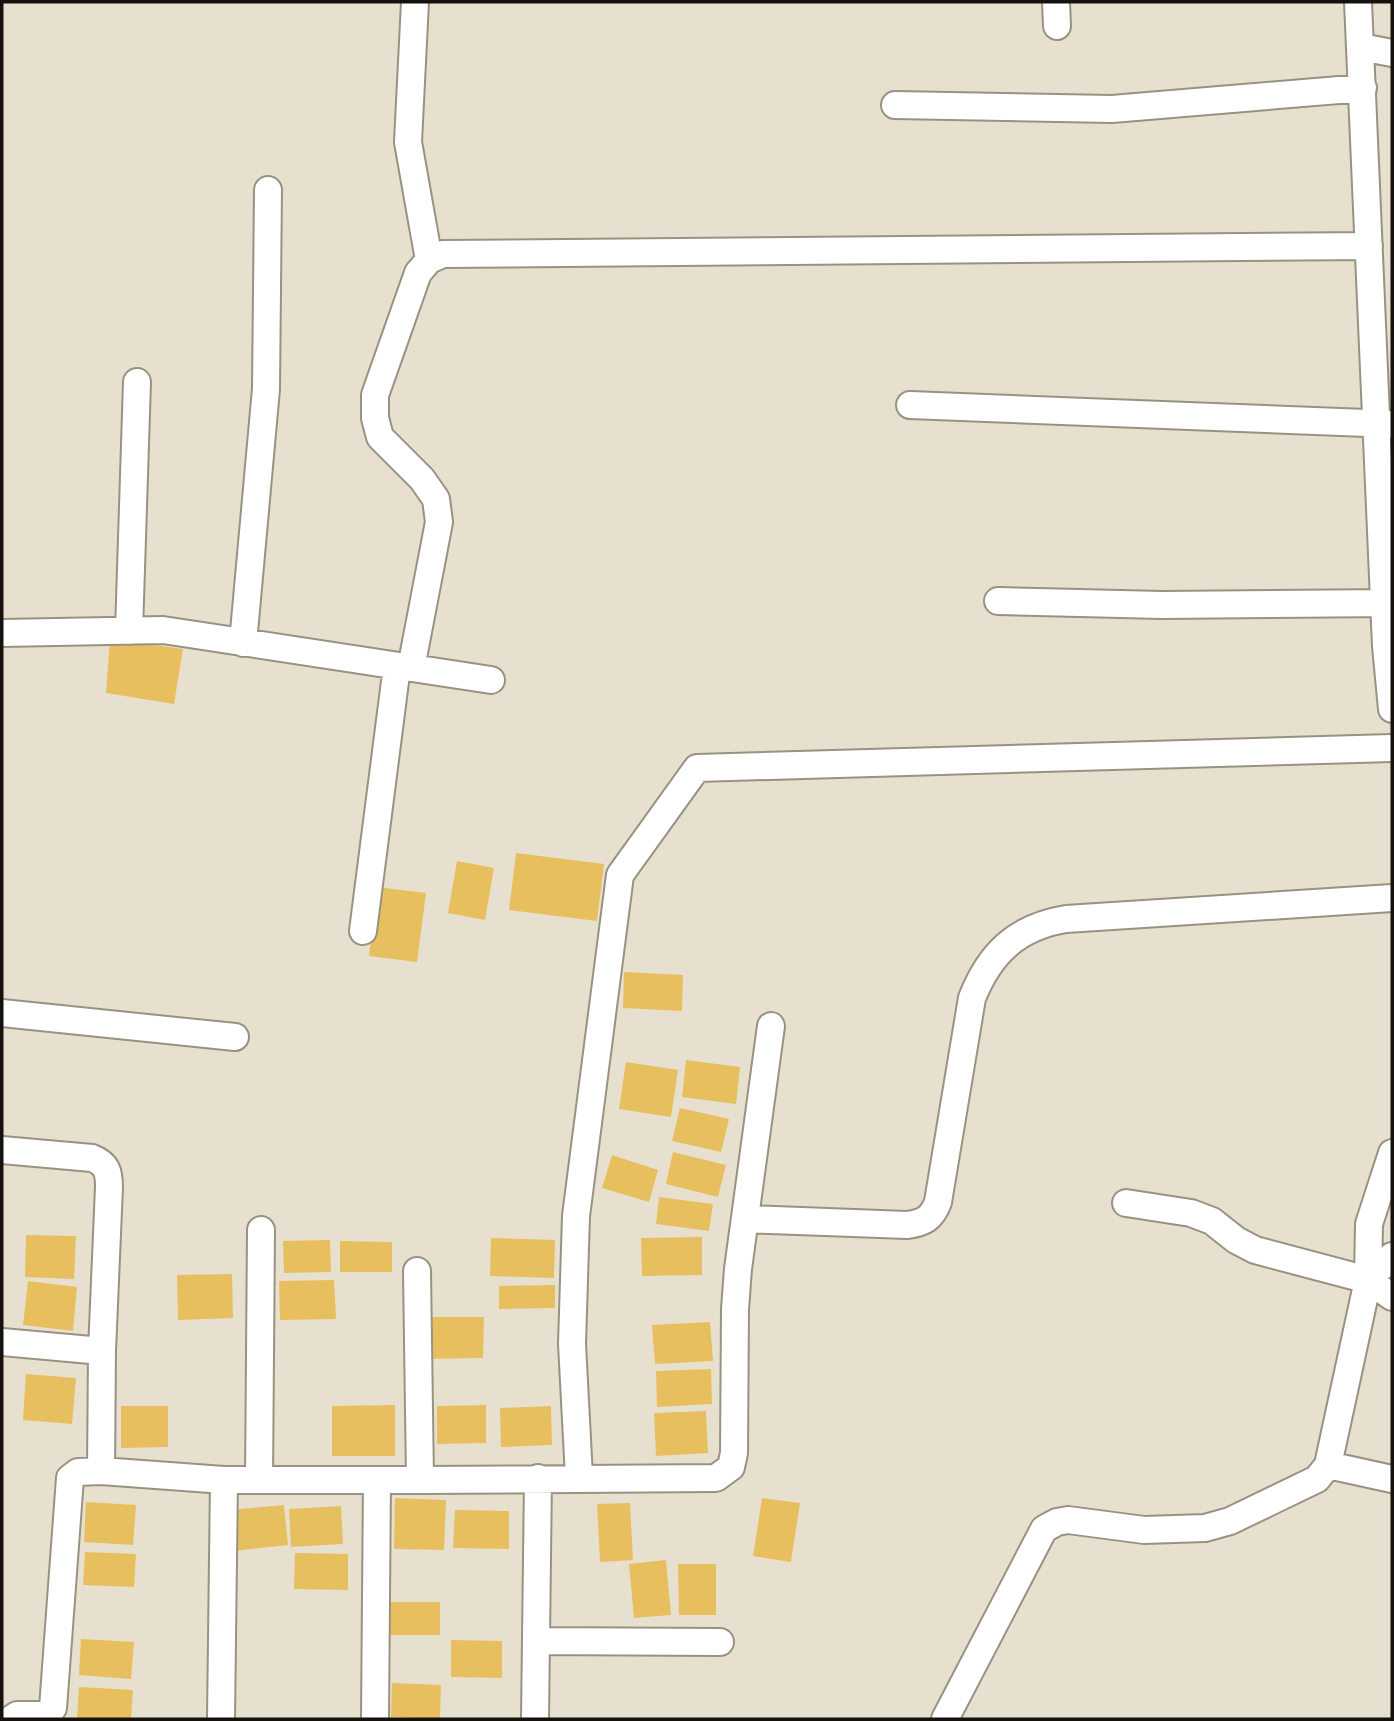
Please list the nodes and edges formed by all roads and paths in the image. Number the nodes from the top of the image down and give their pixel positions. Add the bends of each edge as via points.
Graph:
1 (415, 2) edge
2 (1358, 2) edge
3 (1361, 47) junction
4 (1392, 53) edge
5 (1363, 88) junction
6 (895, 105) dead end
7 (268, 190) dead end
8 (1369, 246) junction
9 (429, 260) junction
10 (137, 382) dead end
11 (910, 405) dead end
12 (1385, 424) edge
13 (998, 601) dead end
14 (1388, 603) edge
15 (129, 631) junction
16 (2, 633) edge
17 (243, 643) junction
18 (404, 667) junction
19 (491, 680) dead end
20 (1392, 709) edge
21 (1392, 748) edge
22 (1392, 898) edge
23 (363, 931) dead end
24 (2, 1013) edge
25 (771, 1026) dead end
26 (235, 1037) dead end
27 (2, 1150) edge
28 (1392, 1153) edge
29 (1126, 1203) dead end
30 (745, 1219) junction
31 (261, 1230) dead end
32 (1392, 1256) edge
33 (417, 1271) dead end
34 (1368, 1280) junction
35 (1392, 1297) edge
36 (2, 1342) edge
37 (102, 1351) junction
38 (1328, 1465) junction
39 (101, 1471) junction
40 (579, 1477) junction
41 (538, 1478) junction
42 (1392, 1479) edge
43 (224, 1480) junction
44 (259, 1480) junction
45 (377, 1480) junction
46 (420, 1480) junction
47 (536, 1641) junction
48 (720, 1642) dead end
49 (11, 1719) edge
50 (221, 1719) edge
51 (375, 1719) edge
52 (535, 1719) edge
53 (945, 1719) edge

1 - 9 street via 408,142
2 - 3 street
3 - 4 street
3 - 5 street
5 - 6 street via 1112,109
5 - 8 street
7 - 17 street via 266,389
8 - 9 street via 443,254
8 - 12 street
9 - 18 street via 418,273 375,396 380,437 422,478 438,511
10 - 15 street
11 - 12 street
12 - 14 street
13 - 14 street
14 - 20 street
15 - 16 street
15 - 17 street via 163,630
17 - 18 street
18 - 19 street
18 - 23 street
21 - 40 street via 697,768 620,875 576,1216 572,1344
22 - 30 street via 1066,919 1025,932 1002,947 981,975 972,998 933,1215 922,1223 907,1225
24 - 26 street
25 - 30 street
27 - 37 street via 92,1158 106,1167
28 - 34 street via 1368,1224
29 - 34 street via 1191,1213 1212,1220 1255,1250
30 - 40 street via 735,1309 731,1467 716,1478
31 - 44 street
32 - 34 street
33 - 46 street
34 - 35 street
34 - 38 street
36 - 37 street
37 - 39 street
38 - 42 street
38 - 53 street via 1317,1479 1230,1521 1205,1528 1144,1530 1068,1520 1044,1529
39 - 43 street
39 - 49 street via 78,1472 70,1479 53,1708 47,1715
40 - 41 street
41 - 46 street
41 - 47 street
43 - 44 street
43 - 50 street
44 - 45 street
45 - 46 street
45 - 51 street
47 - 48 street
47 - 52 street

